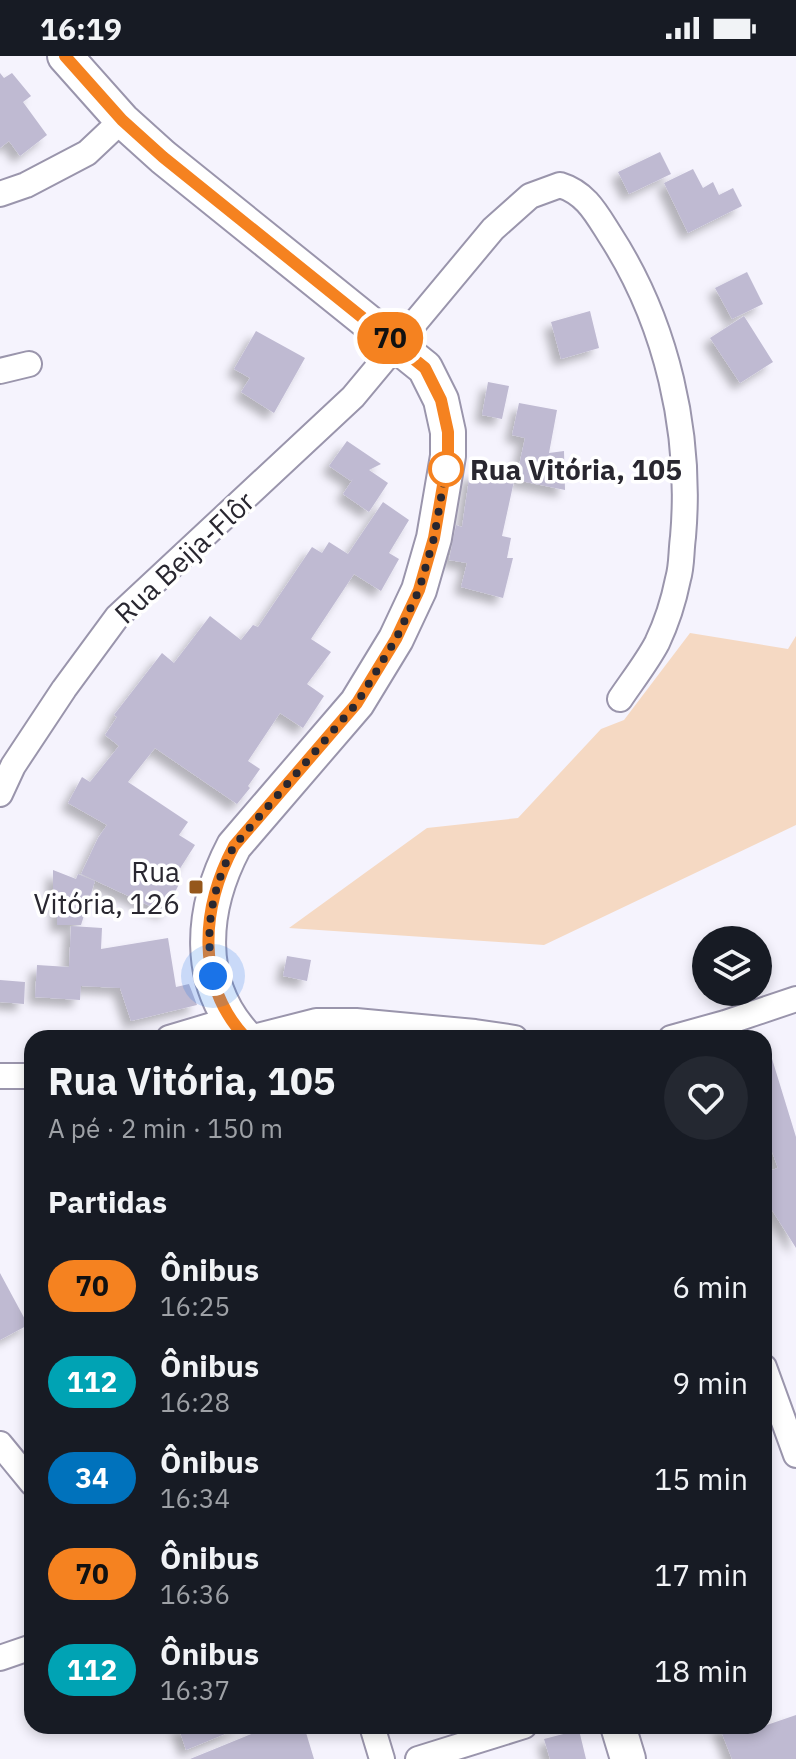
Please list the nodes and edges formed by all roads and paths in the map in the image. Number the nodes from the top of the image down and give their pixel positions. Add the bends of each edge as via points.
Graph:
1 (65, 56) edge
2 (122, 120) junction
3 (0, 194) edge
4 (397, 343) junction
5 (29, 364) dead end
6 (0, 371) edge
7 (620, 699) dead end
8 (0, 794) edge
9 (796, 999) edge
10 (241, 1030) edge
11 (255, 1030) edge
12 (453, 1030) edge
13 (700, 1030) edge
14 (0, 1076) edge
15 (24, 1076) edge
16 (772, 1389) edge
17 (0, 1444) edge
18 (796, 1455) edge
19 (24, 1473) edge
20 (24, 1650) edge
21 (0, 1658) edge
22 (374, 1734) edge
23 (498, 1734) edge
24 (620, 1734) edge
25 (382, 1759) edge
26 (418, 1759) edge
27 (628, 1759) edge

1 - 2 street
2 - 3 street via 87,153
2 - 4 street
4 - 7 street, Rua Beija-Flôr via 493,229 546,188 560,185 582,195 618,248 661,343 685,461 679,578 657,643
4 - 8 street, Rua Beija-Flôr via 342,407 117,617 13,766
4 - 10 street via 425,368 441,400 448,432 434,538 419,590 357,703 234,846 220,873 208,930 216,992
5 - 6 street
9 - 13 street
11 - 12 street via 356,1021
14 - 15 street
16 - 18 street
17 - 19 street
20 - 21 street
22 - 25 street
23 - 26 street
24 - 27 street

